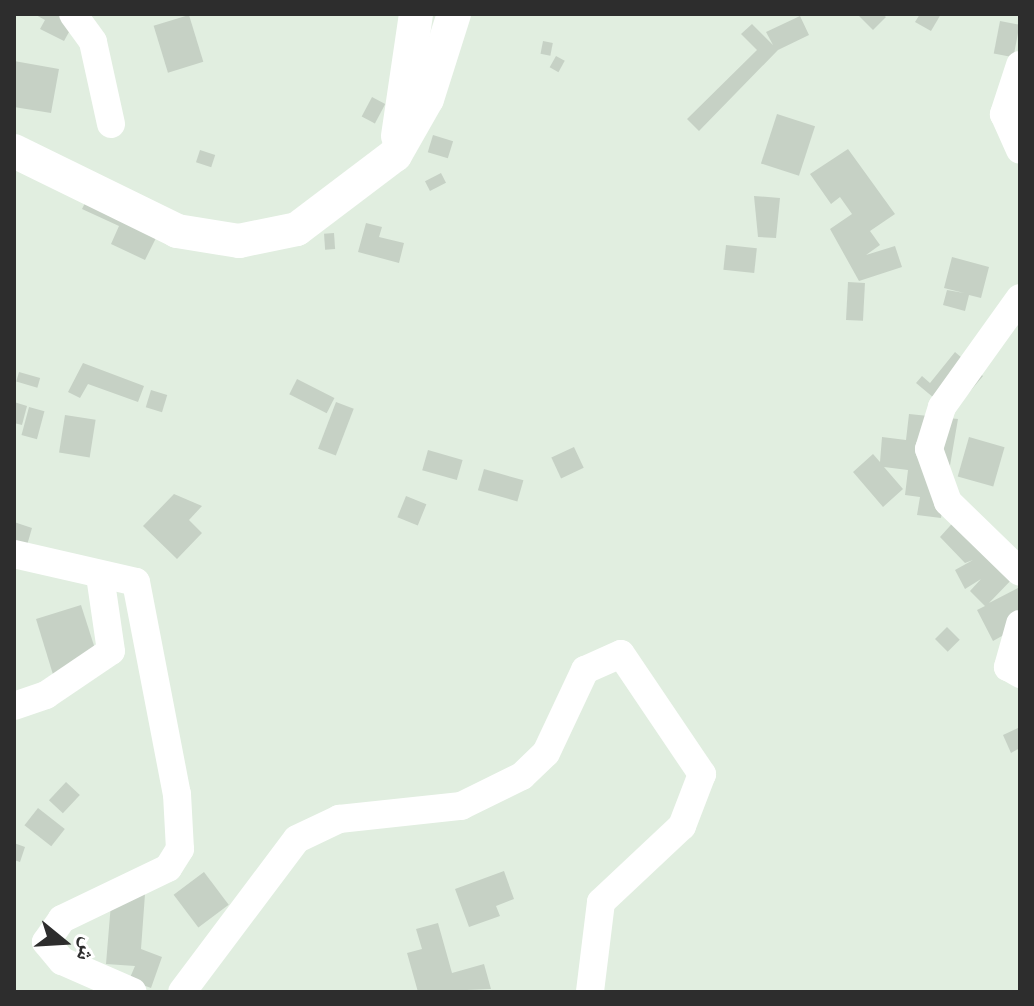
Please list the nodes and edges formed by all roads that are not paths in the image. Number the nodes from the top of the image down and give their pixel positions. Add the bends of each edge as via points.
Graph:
1 (73, 14) edge
2 (416, 14) edge
3 (454, 14) edge
4 (1020, 65) edge
5 (111, 124) dead end
6 (1020, 150) edge
7 (14, 151) edge
8 (395, 155) junction
9 (1020, 298) edge
10 (14, 554) edge
11 (1020, 572) edge
12 (100, 576) junction
13 (1020, 624) edge
14 (1020, 674) edge
15 (14, 706) edge
16 (133, 992) edge
17 (182, 992) edge
18 (590, 992) edge

1 - 5 street via 93,42
2 - 8 street
3 - 8 street via 427,99
4 - 6 street via 1004,114
7 - 8 street via 177,231 239,241 297,229
9 - 11 street via 942,407 929,449 948,502
10 - 12 street
12 - 15 street via 111,651 46,695
12 - 16 street via 136,582 177,794 180,849 168,868 62,919 46,942 62,961
13 - 14 street via 1008,667
17 - 18 street via 297,839 339,819 461,806 522,776 546,753 585,670 621,654 702,774 682,826 601,902

